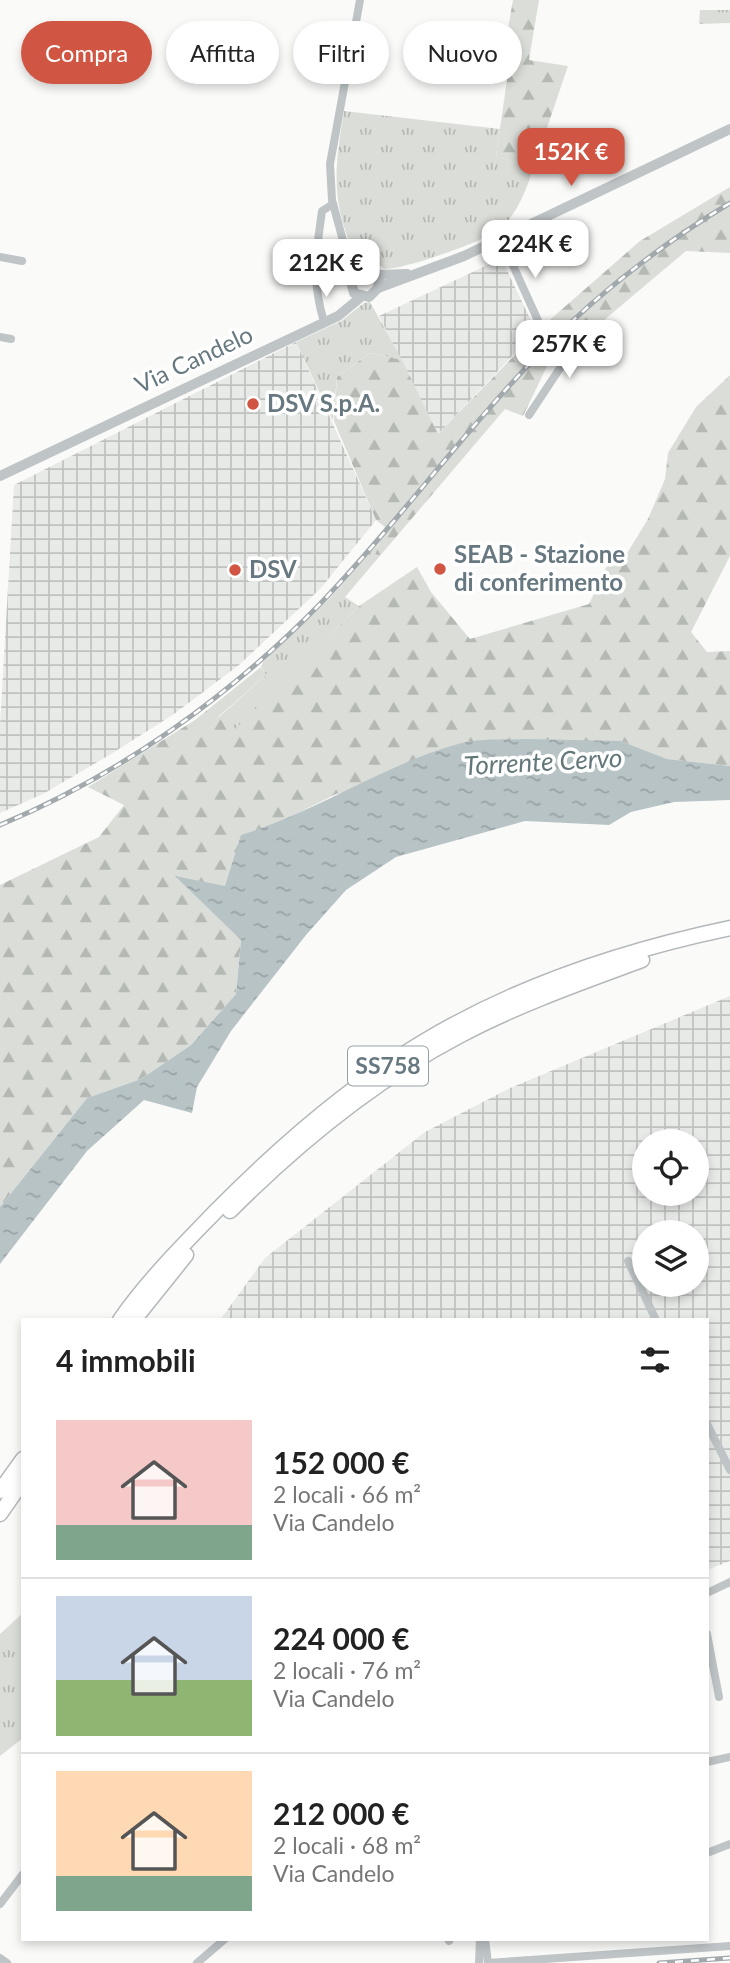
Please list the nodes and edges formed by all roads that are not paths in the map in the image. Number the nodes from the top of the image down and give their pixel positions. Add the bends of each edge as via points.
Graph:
1 (360, 0) edge
2 (730, 130) edge
3 (333, 204) junction
4 (500, 239) junction
5 (346, 248) junction
6 (0, 257) edge
7 (22, 261) dead end
8 (367, 268) junction
9 (421, 271) junction
10 (352, 274) junction
11 (377, 275) junction
12 (350, 286) junction
13 (378, 288) junction
14 (361, 297) junction
15 (324, 322) junction
16 (0, 337) edge
17 (11, 339) dead end
18 (528, 415) dead end
19 (0, 476) edge
20 (730, 928) edge
21 (730, 937) edge
22 (628, 1261) dead end
23 (122, 1318) edge
24 (136, 1318) edge
25 (655, 1318) edge
26 (709, 1428) edge
27 (21, 1462) edge
28 (730, 1469) edge
29 (21, 1483) edge
30 (0, 1491) edge
31 (0, 1514) edge
32 (730, 1581) edge
33 (709, 1592) edge
34 (709, 1644) edge
35 (719, 1697) dead end
36 (730, 1757) edge
37 (709, 1762) edge
38 (730, 1844) edge
39 (709, 1852) edge
40 (21, 1877) edge
41 (0, 1904) edge
42 (223, 1941) edge
43 (480, 1941) edge
44 (485, 1941) edge
45 (730, 1946) edge
46 (0, 1958) edge
47 (7, 1963) edge
48 (197, 1963) edge
49 (479, 1963) edge
50 (488, 1963) edge

1 - 3 street via 331,164
2 - 4 street
3 - 5 street
3 - 15 street via 322,207 314,271
4 - 9 street
4 - 18 street via 540,326 568,356
5 - 8 street
5 - 10 street
6 - 7 street
8 - 10 street
8 - 11 street
9 - 11 street
9 - 13 street
10 - 12 street
11 - 13 street
12 - 14 street
12 - 15 street, Via Candelo via 344,303
13 - 14 street via 369,297
14 - 15 street, Via Candelo
15 - 19 street, Via Candelo
16 - 17 street
20 - 23 highway, SS758 via 675,939 577,972 424,1042 350,1092 243,1183
21 - 24 highway, SS758 via 680,946 547,996 459,1035 396,1073 242,1198 191,1250
22 - 25 street
26 - 28 street
27 - 30 highway
29 - 31 highway
32 - 33 street
34 - 35 street
36 - 37 street
38 - 39 street
40 - 41 street
42 - 48 street
43 - 49 street
44 - 50 street
45 - 50 street
46 - 47 street

